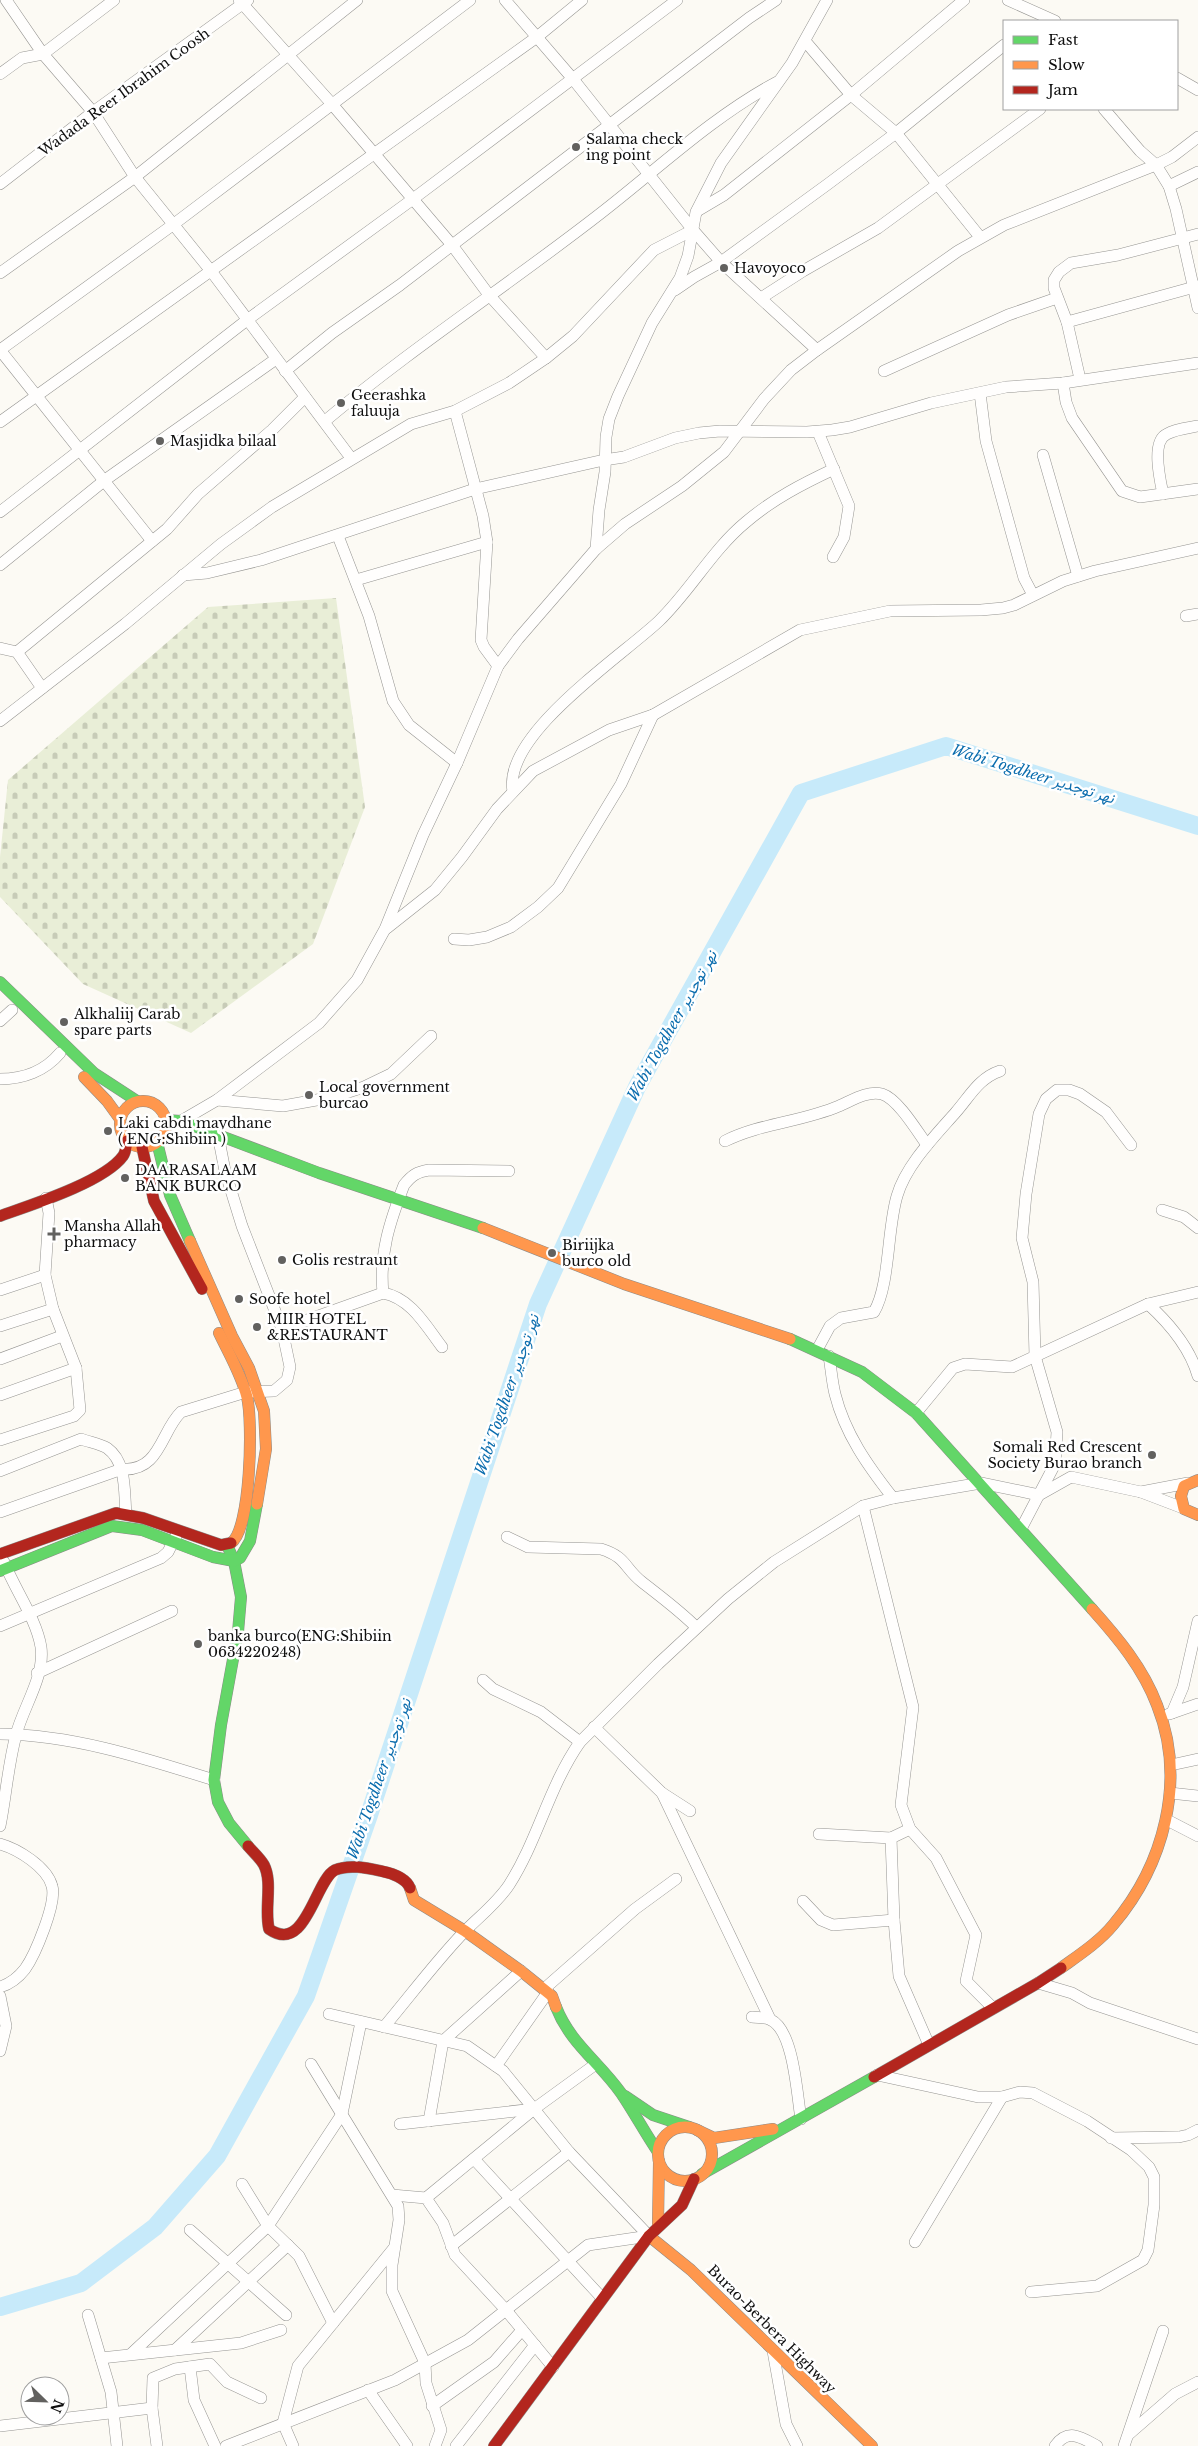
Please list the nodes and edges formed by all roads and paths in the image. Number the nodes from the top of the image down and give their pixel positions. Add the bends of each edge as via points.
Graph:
1 (8, 0) edge
2 (114, 0) edge
3 (357, 0) edge
4 (470, 0) edge
5 (505, 0) edge
6 (582, 0) edge
7 (677, 0) edge
8 (776, 0) edge
9 (827, 0) edge
10 (964, 0) edge
11 (1008, 0) edge
12 (243, 1) edge
13 (1024, 8) junction
14 (1032, 20) edge
15 (1054, 20) edge
16 (537, 38) junction
17 (805, 41) junction
18 (1003, 46) edge
19 (43, 54) junction
20 (288, 54) junction
21 (0, 74) edge
22 (1178, 78) edge
23 (573, 79) junction
24 (779, 82) junction
25 (1196, 84) edge
26 (851, 95) junction
27 (331, 103) junction
28 (1039, 110) edge
29 (1105, 110) edge
30 (93, 112) junction
31 (610, 126) junction
32 (896, 134) junction
33 (1198, 137) edge
34 (373, 155) junction
35 (1156, 165) junction
36 (1198, 172) edge
37 (649, 173) junction
38 (135, 177) junction
39 (937, 183) junction
40 (0, 184) edge
41 (1169, 186) junction
42 (413, 199) junction
43 (696, 212) junction
44 (174, 224) junction
45 (693, 230) junction
46 (1198, 234) edge
47 (980, 237) junction
48 (1182, 239) junction
49 (452, 245) junction
50 (721, 262) junction
51 (211, 270) junction
52 (0, 273) edge
53 (1196, 286) edge
54 (489, 295) junction
55 (667, 296) junction
56 (761, 298) junction
57 (1057, 298) junction
58 (1198, 308) edge
59 (247, 320) junction
60 (1067, 322) junction
61 (0, 350) edge
62 (817, 350) junction
63 (546, 358) junction
64 (276, 359) junction
65 (1198, 363) edge
66 (285, 371) junction
67 (884, 371) dead end
68 (1080, 379) junction
69 (1063, 383) junction
70 (980, 393) junction
71 (37, 394) junction
72 (305, 396) junction
73 (455, 412) junction
74 (325, 421) junction
75 (0, 422) edge
76 (1198, 426) edge
77 (740, 432) junction
78 (818, 432) junction
79 (78, 449) junction
80 (1043, 455) dead end
81 (351, 458) junction
82 (604, 460) junction
83 (834, 469) junction
84 (105, 480) junction
85 (475, 489) junction
86 (1198, 490) edge
87 (1163, 494) junction
88 (0, 512) edge
89 (338, 536) junction
90 (152, 541) junction
91 (487, 542) junction
92 (1198, 548) edge
93 (596, 549) junction
94 (832, 557) dead end
95 (0, 565) edge
96 (183, 575) junction
97 (1078, 576) junction
98 (356, 580) junction
99 (1033, 595) junction
100 (0, 648) edge
101 (17, 652) junction
102 (498, 666) junction
103 (42, 688) junction
104 (653, 715) junction
105 (0, 721) edge
106 (457, 763) junction
107 (513, 791) junction
108 (385, 929) junction
109 (454, 939) dead end
110 (0, 982) edge
111 (0, 999) edge
112 (12, 1010) junction
113 (0, 1021) edge
114 (431, 1036) dead end
115 (60, 1053) junction
116 (1000, 1071) dead end
117 (0, 1079) edge
118 (217, 1100) junction
119 (137, 1101) junction
120 (120, 1119) junction
121 (166, 1120) junction
122 (181, 1121) junction
123 (218, 1134) junction
124 (127, 1141) junction
125 (726, 1141) dead end
126 (157, 1142) junction
127 (927, 1145) junction
128 (1131, 1145) dead end
129 (142, 1147) junction
130 (509, 1171) dead end
131 (170, 1195) junction
132 (46, 1198) junction
133 (398, 1200) junction
134 (154, 1202) junction
135 (1162, 1210) dead end
136 (0, 1216) edge
137 (1198, 1228) edge
138 (45, 1275) junction
139 (207, 1288) junction
140 (0, 1290) edge
141 (1198, 1292) edge
142 (383, 1293) junction
143 (1148, 1304) junction
144 (53, 1309) junction
145 (0, 1326) edge
146 (282, 1330) junction
147 (62, 1336) junction
148 (442, 1347) dead end
149 (817, 1350) junction
150 (829, 1356) junction
151 (1035, 1356) junction
152 (0, 1359) edge
153 (76, 1368) junction
154 (1198, 1376) edge
155 (246, 1392) junction
156 (259, 1393) junction
157 (0, 1395) edge
158 (916, 1413) junction
159 (0, 1440) edge
160 (122, 1469) junction
161 (1198, 1469) edge
162 (0, 1470) edge
163 (1193, 1481) edge
164 (981, 1483) junction
165 (1142, 1492) junction
166 (1039, 1496) junction
167 (894, 1498) junction
168 (863, 1506) junction
169 (1183, 1508) junction
170 (0, 1512) edge
171 (126, 1514) junction
172 (1198, 1515) edge
173 (1022, 1529) junction
174 (179, 1530) junction
175 (507, 1537) dead end
176 (174, 1542) junction
177 (228, 1545) junction
178 (0, 1554) edge
179 (234, 1561) junction
180 (3, 1569) edge
181 (172, 1611) dead end
182 (28, 1614) junction
183 (1198, 1621) edge
184 (0, 1626) edge
185 (696, 1627) junction
186 (37, 1673) junction
187 (483, 1680) dead end
188 (1198, 1704) edge
189 (1167, 1715) junction
190 (594, 1727) junction
191 (0, 1734) edge
192 (16, 1734) junction
193 (580, 1742) junction
194 (1198, 1760) edge
195 (1171, 1765) junction
196 (214, 1780) junction
197 (662, 1793) junction
198 (1170, 1793) junction
199 (1198, 1796) edge
200 (690, 1811) dead end
201 (1167, 1820) junction
202 (0, 1826) edge
203 (910, 1829) junction
204 (819, 1834) dead end
205 (1198, 1836) edge
206 (891, 1838) junction
207 (0, 1844) edge
208 (676, 1879) dead end
209 (803, 1901) dead end
210 (894, 1920) junction
211 (465, 1931) junction
212 (521, 1971) junction
213 (1038, 1983) junction
214 (0, 1987) edge
215 (546, 1990) junction
216 (0, 1996) edge
217 (993, 2008) junction
218 (329, 2014) dead end
219 (752, 2017) dead end
220 (770, 2020) junction
221 (361, 2022) junction
222 (384, 2027) junction
223 (1198, 2039) edge
224 (443, 2041) junction
225 (929, 2045) junction
226 (0, 2051) edge
227 (311, 2064) dead end
228 (596, 2064) junction
229 (496, 2066) junction
230 (875, 2074) junction
231 (621, 2093) junction
232 (1002, 2097) junction
233 (534, 2109) junction
234 (342, 2114) junction
235 (801, 2119) junction
236 (429, 2121) junction
237 (400, 2124) dead end
238 (693, 2128) junction
239 (782, 2128) junction
240 (1198, 2130) edge
241 (1109, 2138) junction
242 (569, 2152) junction
243 (659, 2156) junction
244 (474, 2159) junction
245 (698, 2177) junction
246 (242, 2184) dead end
247 (392, 2195) junction
248 (426, 2198) junction
249 (510, 2199) junction
250 (658, 2225) junction
251 (268, 2226) junction
252 (190, 2230) dead end
253 (649, 2236) junction
254 (915, 2242) dead end
255 (288, 2245) junction
256 (451, 2246) junction
257 (395, 2247) junction
258 (568, 2261) junction
259 (228, 2263) junction
260 (248, 2281) junction
261 (1031, 2292) dead end
262 (602, 2298) junction
263 (505, 2309) junction
264 (88, 2315) dead end
265 (286, 2315) dead end
266 (333, 2323) junction
267 (281, 2330) dead end
268 (522, 2330) junction
269 (1162, 2331) dead end
270 (535, 2345) junction
271 (175, 2350) junction
272 (773, 2350) junction
273 (132, 2354) junction
274 (101, 2358) junction
275 (425, 2363) junction
276 (190, 2367) junction
277 (553, 2367) junction
278 (1198, 2382) edge
279 (368, 2390) junction
280 (262, 2398) dead end
281 (432, 2406) junction
282 (152, 2408) junction
283 (114, 2414) junction
284 (283, 2423) junction
285 (0, 2426) edge
286 (251, 2441) edge
287 (1126, 2441) edge
288 (117, 2446) edge
289 (157, 2446) edge
290 (215, 2446) edge
291 (226, 2446) edge
292 (293, 2446) edge
293 (407, 2446) edge
294 (435, 2446) edge
295 (456, 2446) edge
296 (494, 2446) edge
297 (797, 2446) edge
298 (872, 2446) edge
299 (1056, 2446) edge
300 (1097, 2446) edge

1 - 19 street
2 - 19 street
3 - 20 street
4 - 27 street
5 - 16 street
6 - 16 street
7 - 23 street
8 - 31 street
9 - 17 street
10 - 26 street
11 - 13 street
12 - 20 street
12 - 30 street, Wadada Reer Ibrahim Coosh
13 - 14 street
13 - 15 street
16 - 23 street
16 - 34 street
17 - 24 street
17 - 26 street
18 - 32 street
19 - 21 street via 22,58
19 - 30 street
20 - 27 street
20 - 38 street
22 - 25 street
23 - 31 street
23 - 42 street
24 - 37 street via 731,109
24 - 43 street via 722,163
26 - 32 street
26 - 43 street via 724,195
27 - 34 street
27 - 44 street
28 - 39 street
29 - 35 street
30 - 38 street
30 - 40 street, Wadada Reer Ibrahim Coosh
31 - 37 street
31 - 49 street
32 - 39 street
32 - 50 street
33 - 35 street
34 - 42 street
34 - 51 street
35 - 41 street
35 - 47 street
36 - 41 street
37 - 45 street
37 - 54 street via 602,212
38 - 44 street
38 - 52 street
39 - 47 street
39 - 56 street via 878,228
41 - 48 street
42 - 49 street
42 - 59 street
43 - 45 street
44 - 51 street
44 - 61 street
45 - 50 street
45 - 55 street via 684,267
45 - 63 street via 654,250 583,327
46 - 48 street
47 - 62 street
48 - 53 street via 1190,275
48 - 57 street via 1071,263 1054,280
49 - 54 street
49 - 66 street
50 - 55 street
50 - 56 street
51 - 59 street
51 - 71 street
53 - 58 street
53 - 60 street
54 - 63 street
54 - 74 street
55 - 82 street via 639,347 609,418
56 - 62 street
57 - 60 street
57 - 67 street via 1008,315
59 - 64 street
59 - 79 street
60 - 68 street
61 - 71 street
62 - 77 street via 776,385
63 - 73 street via 509,383
64 - 66 street
64 - 84 street
65 - 68 street
66 - 72 street
68 - 69 street
69 - 70 street via 1006,387
69 - 87 street via 1072,418 1122,491 1140,497
70 - 78 street via 931,402 850,427
70 - 99 street via 986,441 1024,578
71 - 75 street
71 - 79 street
72 - 74 street
72 - 90 street
73 - 81 street via 411,424
73 - 85 street
74 - 81 street
76 - 87 street via 1165,434 1160,439
77 - 78 street
77 - 82 street via 699,433 675,438 624,457
77 - 93 street via 724,452 702,470 625,524
78 - 83 street
79 - 84 street
79 - 88 street
80 - 97 street
81 - 96 street via 265,512
82 - 85 street
82 - 93 street
83 - 94 street via 848,499 850,514 844,537
83 - 107 street via 771,502 747,521 658,621 560,705 527,745 515,766
84 - 90 street
84 - 95 street
85 - 89 street
85 - 91 street
86 - 87 street
89 - 96 street via 241,565
89 - 98 street
90 - 101 street
91 - 98 street
91 - 102 street via 481,640
92 - 97 street
93 - 102 street
96 - 103 street
97 - 99 street
98 - 106 street via 397,708 409,725
99 - 104 street via 1003,608 890,611 800,630
100 - 101 street
101 - 103 street
102 - 106 street
103 - 105 street
104 - 107 street via 609,730 543,764 527,775
104 - 109 street via 621,784 558,888 511,927 487,937
106 - 108 street via 422,835
107 - 108 street via 435,890
108 - 118 street via 356,980 318,1023
110 - 119 main road via 94,1073
111 - 112 main road
112 - 113 street
112 - 115 main road
114 - 118 street via 392,1074 333,1097 283,1106
115 - 117 street via 36,1072
115 - 120 main road
116 - 127 street via 984,1079
118 - 122 street
119 - 120 main road via 129,1104
119 - 121 main road via 153,1102
120 - 124 main road via 122,1135
121 - 122 main road
121 - 126 main road via 163,1136
122 - 123 main road
123 - 133 main road
123 - 146 street via 225,1171 242,1226
124 - 129 main road
124 - 132 main road via 124,1156 117,1163
125 - 127 street via 873,1093 895,1102
126 - 129 main road
126 - 131 main road
127 - 149 street via 897,1195 879,1305 874,1312 841,1318 830,1326
128 - 151 street via 1106,1112 1080,1094 1057,1090 1046,1099 1039,1114 1022,1232 1033,1282
129 - 134 main road
130 - 133 street via 418,1172 404,1185
131 - 134 main road
131 - 139 main road
132 - 136 main road
132 - 138 street via 49,1213
133 - 142 street via 384,1244 380,1271
133 - 149 main road via 507,1236 624,1284
134 - 139 main road
135 - 137 street via 1184,1217
138 - 140 street
138 - 144 street
139 - 155 main road
139 - 156 main road
141 - 143 street
142 - 146 street
142 - 148 street via 398,1298 413,1309
143 - 151 street
143 - 154 street via 1177,1336 1194,1361
144 - 145 street
144 - 147 street
146 - 156 street via 290,1367 287,1380 274,1392
147 - 152 street
147 - 153 street
149 - 150 main road
150 - 158 main road via 862,1372
150 - 167 street via 835,1393 850,1435
151 - 158 street via 1012,1367 965,1364 953,1368
151 - 166 street via 1057,1432 1055,1464
153 - 157 street
153 - 159 street via 81,1405 78,1413
155 - 156 street
155 - 160 street via 181,1412 156,1453 137,1467
155 - 177 main road via 251,1435 246,1491 238,1533
156 - 179 main road via 266,1429 262,1482 250,1541 245,1552
158 - 164 main road
160 - 162 street via 107,1448 81,1439
160 - 170 street
160 - 171 street
161 - 163 street
163 - 165 street
163 - 169 main road via 1184,1486 1180,1497
164 - 166 street
164 - 167 street
164 - 173 main road
165 - 166 street via 1071,1477
165 - 169 street
166 - 173 street
167 - 168 street
168 - 185 street via 774,1562
168 - 203 street via 913,1707 901,1804
169 - 172 main road
171 - 174 main road
171 - 178 main road via 116,1513
173 - 189 main road via 1116,1636
174 - 176 street
174 - 177 main road
175 - 185 street via 528,1547 601,1549 619,1556 641,1582 676,1607
176 - 179 main road via 215,1558
176 - 180 main road via 128,1526 112,1526
176 - 182 street via 161,1558
177 - 179 main road
178 - 180 street
179 - 196 main road via 241,1597 238,1632
180 - 182 street
181 - 186 street
182 - 184 street
182 - 186 street via 40,1646
183 - 189 street via 1183,1686
185 - 190 street
186 - 192 street
187 - 193 street via 493,1689 541,1712
188 - 189 street
189 - 195 main road
190 - 193 street
190 - 197 street
191 - 192 street
192 - 196 street via 104,1747
192 - 202 street
193 - 211 street via 566,1762 525,1858 508,1886 488,1911
194 - 195 street
195 - 198 main road
196 - 211 main road via 218,1802 229,1823 264,1865 266,1917 269,1929 276,1934 295,1929 307,1918 332,1870 344,1867 395,1875 408,1884 414,1900
197 - 200 street
197 - 220 street
198 - 199 street
198 - 201 main road
201 - 205 street
201 - 213 main road via 1154,1860 1132,1901 1112,1926 1084,1952
203 - 206 street
203 - 217 street via 936,1858 976,1935 966,1981
204 - 206 street
206 - 210 street
207 - 214 street via 29,1858 53,1889 40,1937 25,1968 11,1982
208 - 215 street via 635,1909
209 - 210 street via 821,1920 833,1925
210 - 225 street via 899,1976
211 - 212 main road
211 - 222 street
212 - 215 main road
212 - 224 street
213 - 217 main road
213 - 223 street
215 - 228 main road via 564,2027
215 - 229 street
216 - 226 street via 6,2026
217 - 225 main road
218 - 221 street
219 - 220 street
220 - 235 street via 782,2031 790,2053
221 - 222 street
221 - 234 street
222 - 224 street
224 - 229 street via 467,2046
224 - 236 street
225 - 230 main road
227 - 234 street
228 - 231 main road
228 - 233 street
229 - 233 street
230 - 232 street via 978,2097
230 - 235 main road
231 - 238 main road via 652,2115
231 - 243 main road
232 - 241 street via 1020,2092 1033,2093 1082,2118
232 - 254 street
233 - 236 street
233 - 242 street
233 - 244 street
234 - 247 street
234 - 251 street
235 - 239 main road
236 - 237 street
238 - 239 main road via 714,2138
238 - 243 main road via 680,2127 665,2136
238 - 245 main road via 705,2135 712,2151 711,2160
239 - 245 main road
240 - 241 street via 1178,2137
241 - 261 street via 1141,2158 1154,2177 1154,2206 1146,2255 1143,2260 1097,2286
242 - 249 street
242 - 253 street
243 - 245 main road via 669,2175 677,2179
243 - 250 main road
244 - 248 street
244 - 249 street
245 - 250 main road via 675,2214
246 - 251 street
247 - 248 street
247 - 257 street via 400,2220
248 - 256 street via 443,2223
249 - 256 street
249 - 258 street
250 - 253 main road
251 - 255 street
251 - 259 street
252 - 259 street
253 - 258 street via 588,2245
253 - 262 main road
253 - 272 main road, Burao-Berbera Highway via 676,2256
255 - 260 street
255 - 266 street via 299,2256
256 - 263 street via 455,2255
257 - 266 street
257 - 275 street via 392,2291
258 - 262 street
258 - 263 street
259 - 260 street
259 - 273 street
260 - 265 street
260 - 271 street
262 - 277 main road
263 - 268 street
263 - 275 street via 468,2340
264 - 274 street
266 - 284 street via 298,2366
267 - 271 street via 241,2343
268 - 270 street
268 - 281 street via 494,2362
269 - 287 street
270 - 277 street
270 - 295 street
271 - 273 street
272 - 297 street via 786,2424
272 - 298 main road, Burao-Berbera Highway
273 - 274 street
274 - 283 street
275 - 279 street via 395,2380
275 - 281 street
276 - 280 street via 210,2364 227,2382
276 - 282 street via 153,2378
276 - 290 street via 194,2400
277 - 296 main road
278 - 287 street via 1175,2394
279 - 284 street
279 - 293 street
281 - 294 street via 440,2430
282 - 283 street
282 - 289 street
283 - 285 street
283 - 288 street
284 - 286 street
284 - 292 street
286 - 291 street
299 - 300 street via 1061,2438 1070,2434

